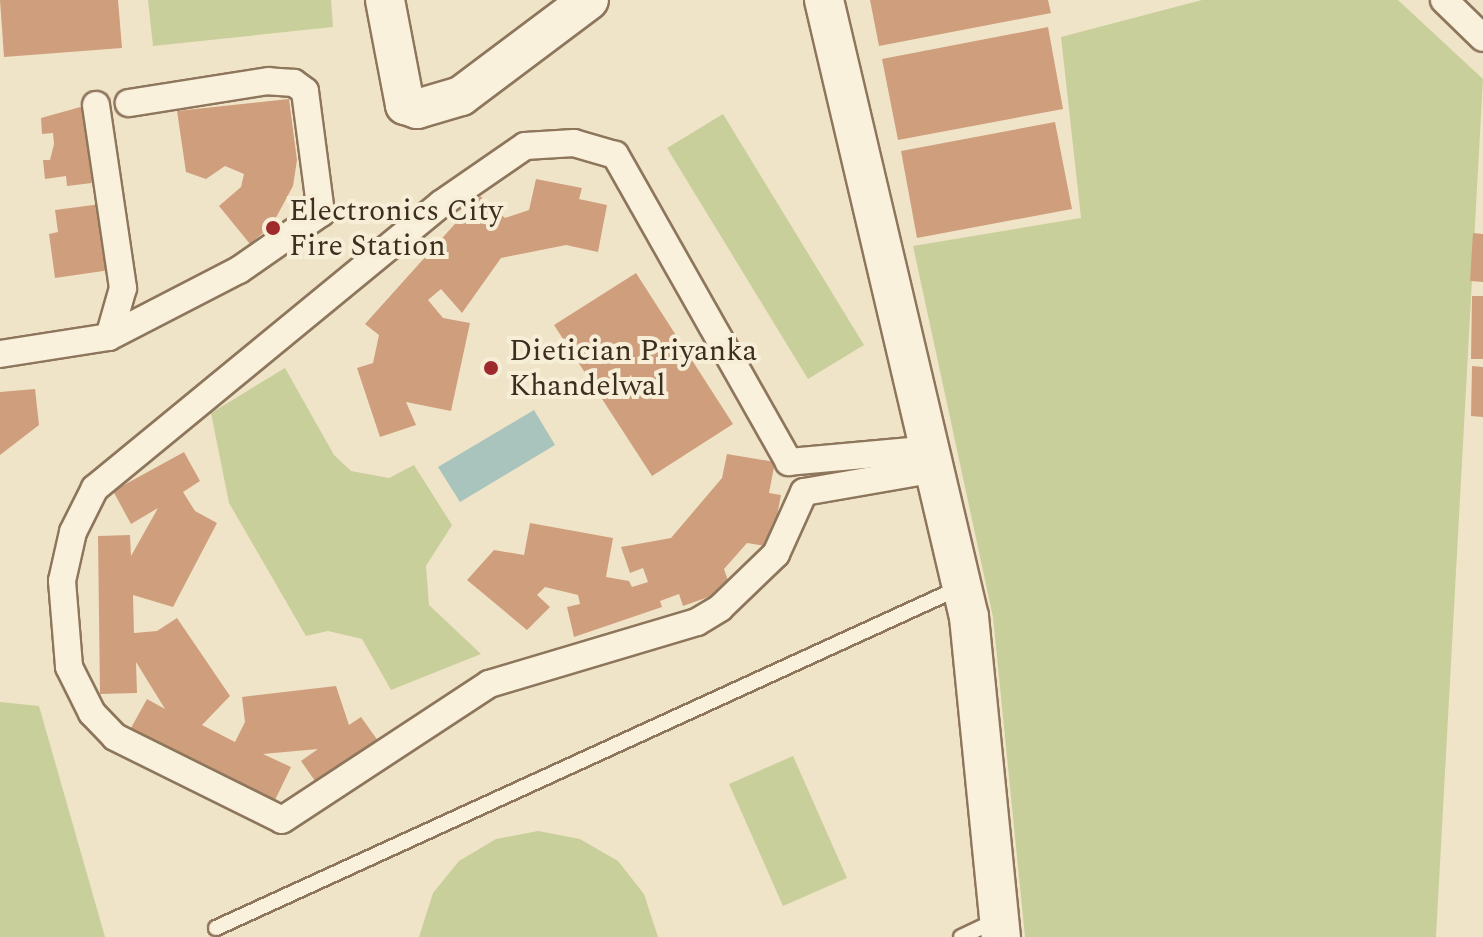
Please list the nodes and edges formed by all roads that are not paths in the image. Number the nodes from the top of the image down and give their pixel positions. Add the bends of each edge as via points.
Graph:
1 (385, 0) edge
2 (589, 0) edge
3 (824, 0) edge
4 (1444, 0) edge
5 (1483, 38) edge
6 (129, 103) dead end
7 (96, 105) dead end
8 (109, 337) junction
9 (0, 354) edge
10 (933, 459) junction
11 (962, 587) junction
12 (216, 928) dead end
13 (1000, 928) edge
14 (961, 937) edge

1 - 2 street via 405,105 441,106
3 - 10 street
4 - 5 street
6 - 8 street via 268,81 294,83 305,91 321,213 239,270
7 - 8 street via 123,288
8 - 9 street
10 - 10 street via 804,492 776,554 720,608 697,622 489,684 282,820 115,737 82,699 69,667 62,581 73,532 95,488 441,204 525,146 574,143 615,155 789,462
10 - 11 street
11 - 12 lane
11 - 13 street
13 - 14 lane

